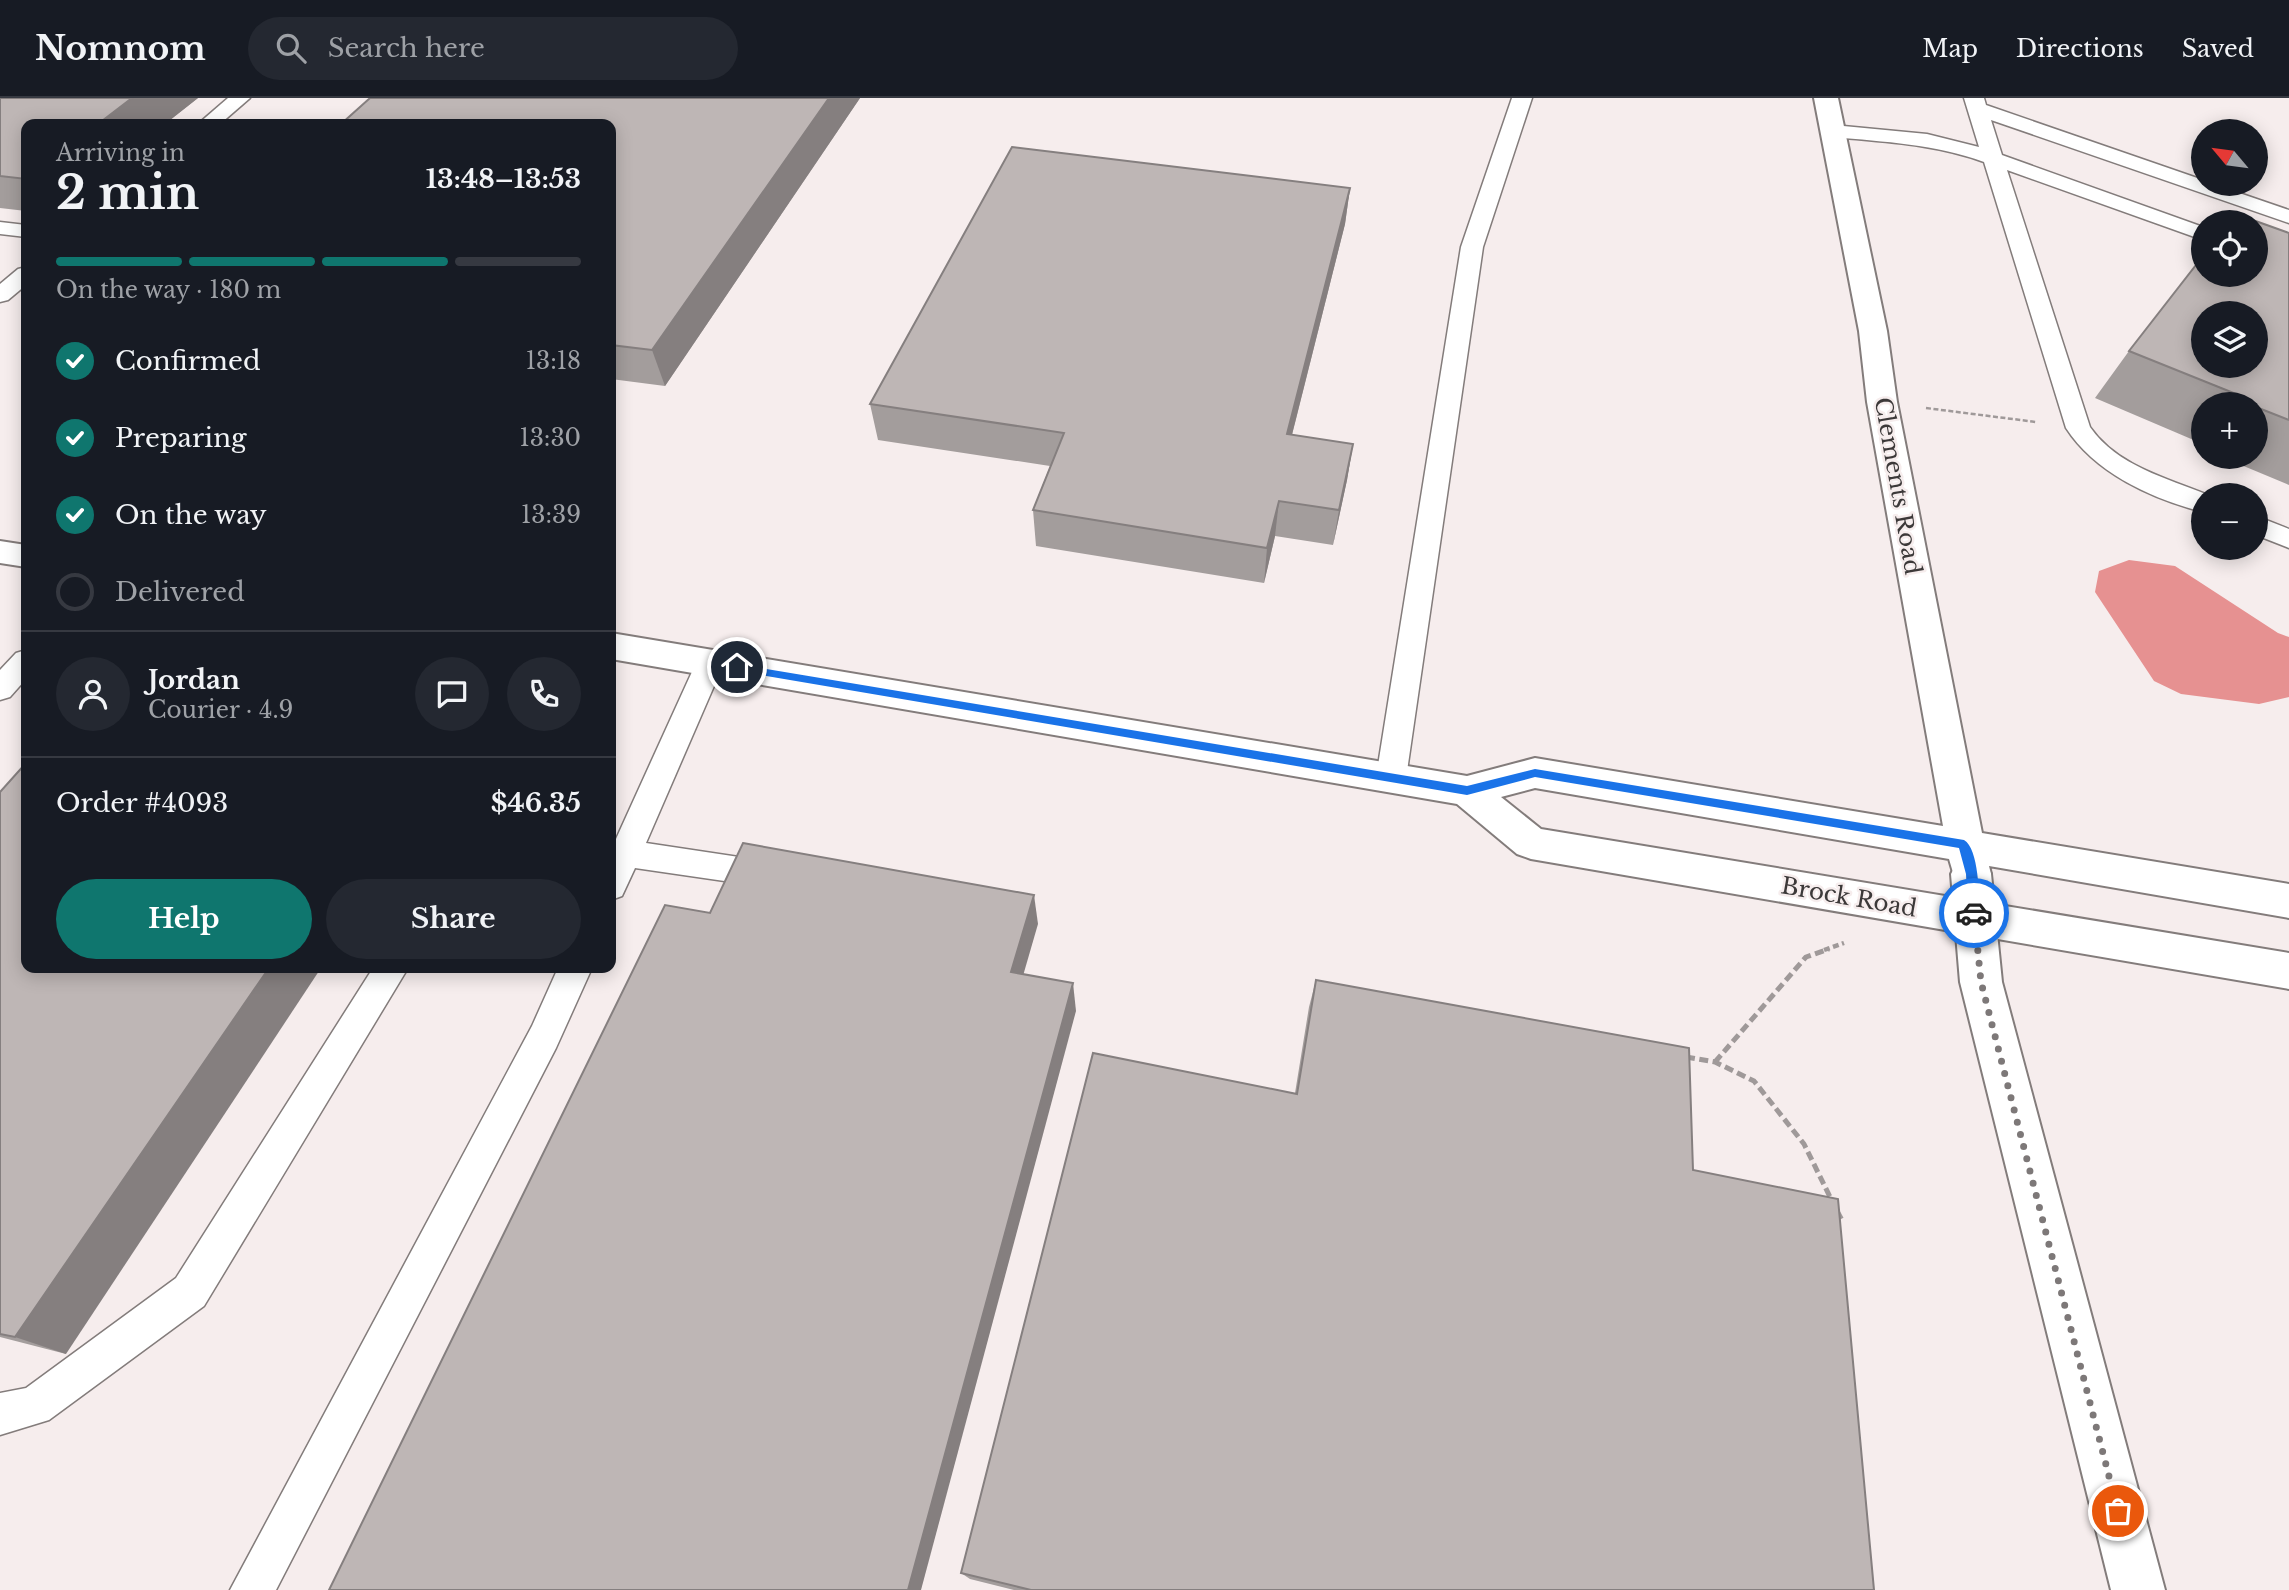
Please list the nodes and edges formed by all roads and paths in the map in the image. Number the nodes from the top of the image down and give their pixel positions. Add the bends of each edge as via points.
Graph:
1 (240, 98) edge
2 (1522, 98) edge
3 (1826, 98) edge
4 (1976, 103) edge
5 (214, 119) edge
6 (1833, 131) junction
7 (1993, 158) junction
8 (2289, 217) edge
9 (0, 228) edge
10 (21, 230) edge
11 (2191, 230) edge
12 (21, 278) edge
13 (0, 295) edge
14 (1882, 401) junction
15 (2078, 428) junction
16 (2191, 497) edge
17 (2268, 530) edge
18 (2289, 540) edge
19 (0, 552) edge
20 (21, 555) edge
21 (616, 647) edge
22 (710, 663) junction
23 (21, 666) edge
24 (0, 689) edge
25 (1391, 778) junction
26 (1467, 791) junction
27 (625, 853) junction
28 (616, 874) edge
29 (803, 879) edge
30 (1970, 879) junction
31 (2289, 901) edge
32 (1851, 940) dead end
33 (2289, 971) edge
34 (388, 973) edge
35 (573, 973) edge
36 (1676, 1055) edge
37 (1715, 1062) junction
38 (1843, 1222) edge
39 (0, 1414) edge
40 (252, 1590) edge
41 (2138, 1590) edge

1 - 5 lane
2 - 25 lane via 1472,247
3 - 6 main road, Clements Road
4 - 7 lane
4 - 8 lane
6 - 7 lane via 1941,142
6 - 14 main road, Clements Road via 1873,331
7 - 11 lane
7 - 15 lane
9 - 10 lane
12 - 13 lane
14 - 15 path
14 - 30 main road, Clements Road
15 - 16 lane via 2084,440 2109,459
17 - 18 lane
19 - 20 main road
21 - 22 main road, Brock Road
22 - 25 main road, Brock Road
22 - 27 lane
23 - 24 lane
25 - 26 main road, Brock Road
26 - 30 main road, Brock Road via 1535,773
26 - 30 main road, Brock Road via 1531,843
27 - 28 lane
27 - 29 lane
30 - 31 main road, Brock Road
30 - 33 main road, Brock Road
30 - 41 main road, Clements Road via 1981,982
32 - 37 path via 1806,957
34 - 39 lane via 190,1292 35,1406
35 - 40 lane via 544,1037
36 - 37 path
37 - 38 path via 1754,1081 1804,1144

